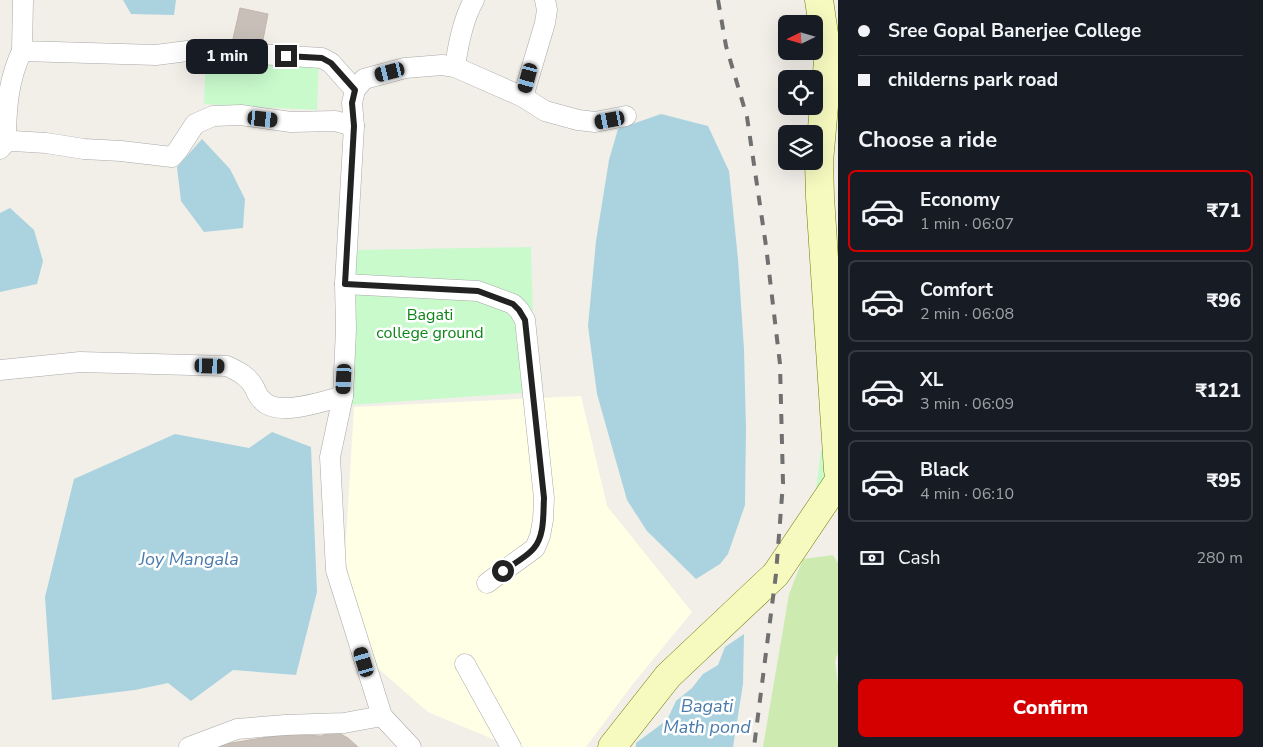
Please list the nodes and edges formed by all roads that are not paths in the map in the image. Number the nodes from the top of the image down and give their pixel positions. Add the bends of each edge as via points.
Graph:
1 (23, 0) edge
2 (474, 0) edge
3 (545, 0) edge
4 (819, 0) edge
5 (22, 51) junction
6 (455, 67) junction
7 (355, 90) junction
8 (523, 98) junction
9 (626, 116) dead end
10 (354, 126) junction
11 (3, 146) edge
12 (345, 284) junction
13 (0, 370) edge
14 (343, 396) junction
15 (838, 470) edge
16 (838, 482) edge
17 (487, 583) dead end
18 (465, 664) dead end
19 (382, 716) junction
20 (189, 747) edge
21 (411, 747) edge
22 (511, 747) edge
23 (612, 747) edge

1 - 5 street
2 - 6 street
3 - 8 street via 545,23
4 - 15 main road via 828,60 819,162 820,197
5 - 7 street via 156,55 195,50 322,58 331,63
5 - 11 street via 12,74
6 - 7 street via 431,65 395,71 364,79
6 - 8 street
7 - 10 street via 352,103
8 - 9 street via 544,111 578,120 595,122
10 - 11 street via 334,121 291,122 242,115 213,116 195,124 172,157 46,143 14,141
10 - 12 street
12 - 14 street
12 - 17 street via 478,291 513,304 525,320 544,498 543,520 534,548
13 - 14 street via 80,362 227,366 241,372 261,400 277,408 307,406
14 - 19 street via 330,457 336,570
16 - 23 main road via 776,574 668,676
18 - 22 street
19 - 20 street via 344,723 237,729
19 - 21 street

